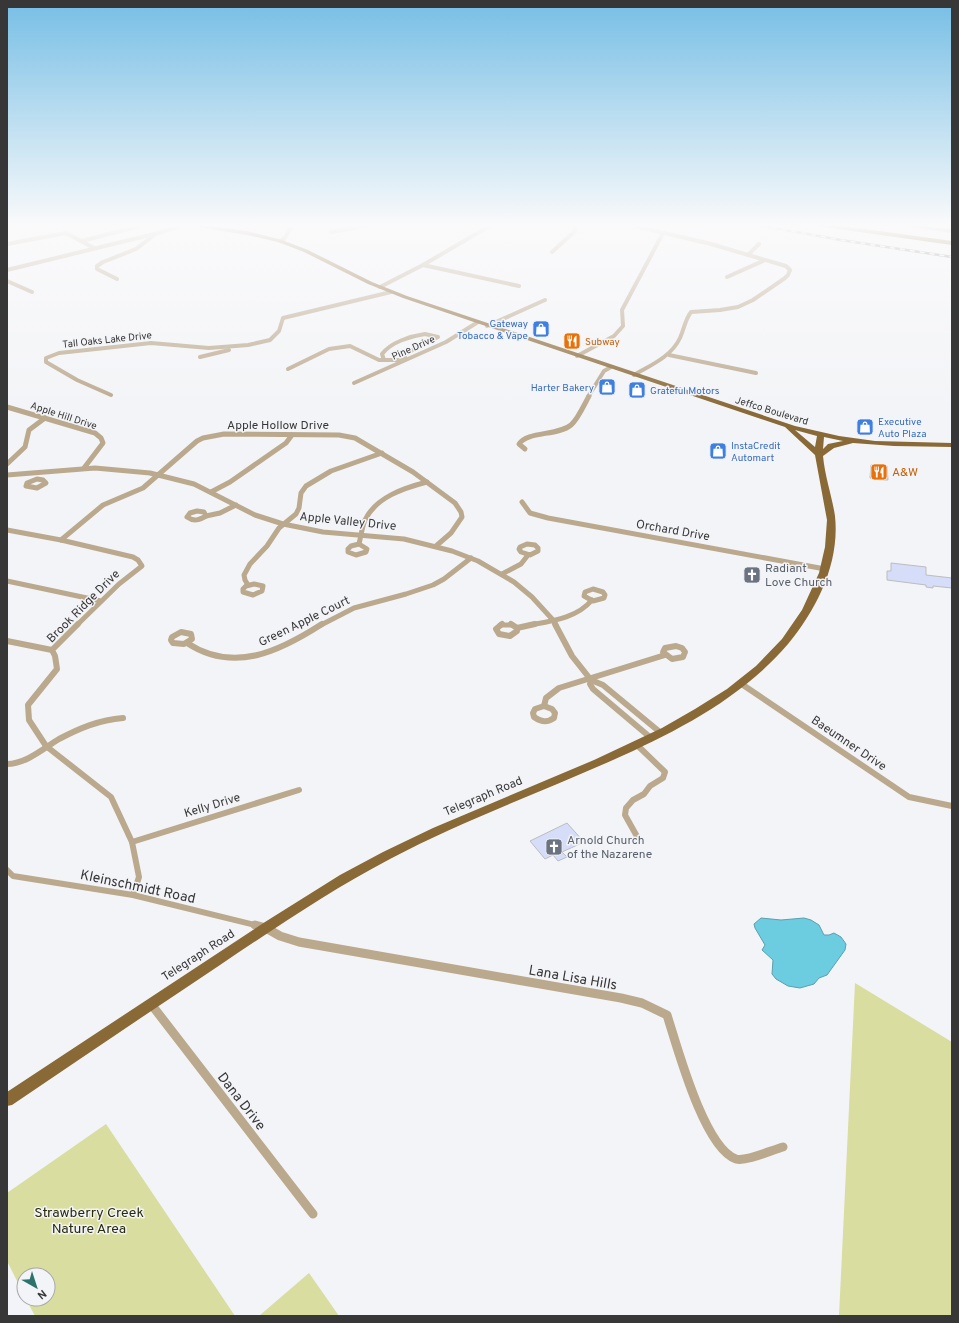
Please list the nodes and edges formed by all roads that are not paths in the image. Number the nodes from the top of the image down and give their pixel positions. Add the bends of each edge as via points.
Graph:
1 (18, 286) edge
2 (635, 286) edge
3 (775, 286) edge
4 (380, 287) edge
5 (32, 292) dead end
6 (391, 292) junction
7 (545, 300) dead end
8 (478, 322) junction
9 (487, 326) junction
10 (248, 345) junction
11 (669, 355) junction
12 (577, 356) junction
13 (200, 357) dead end
14 (384, 360) junction
15 (405, 360) junction
16 (611, 367) junction
17 (288, 369) dead end
18 (756, 373) dead end
19 (634, 375) junction
20 (354, 383) dead end
21 (111, 395) dead end
22 (7, 407) edge
23 (45, 418) junction
24 (781, 424) junction
25 (292, 435) junction
26 (821, 435) junction
27 (858, 441) junction
28 (952, 446) edge
29 (525, 449) dead end
30 (382, 453) junction
31 (820, 455) junction
32 (7, 464) edge
33 (84, 468) junction
34 (38, 472) junction
35 (158, 474) junction
36 (7, 475) edge
37 (37, 479) dead end
38 (427, 482) junction
39 (211, 492) junction
40 (522, 502) dead end
41 (236, 505) junction
42 (206, 516) dead end
43 (283, 524) junction
44 (7, 530) edge
45 (362, 534) junction
46 (61, 540) junction
47 (358, 544) dead end
48 (436, 546) junction
49 (528, 555) dead end
50 (471, 558) junction
51 (825, 569) junction
52 (502, 574) junction
53 (7, 581) edge
54 (248, 585) dead end
55 (592, 600) dead end
56 (101, 601) junction
57 (552, 620) junction
58 (517, 628) dead end
59 (7, 641) edge
60 (187, 643) dead end
61 (52, 650) junction
62 (665, 655) dead end
63 (590, 680) junction
64 (740, 683) junction
65 (544, 706) dead end
66 (123, 718) dead end
67 (656, 735) junction
68 (637, 745) junction
69 (47, 746) junction
70 (7, 764) edge
71 (299, 790) dead end
72 (952, 806) edge
73 (639, 840) dead end
74 (132, 842) junction
75 (7, 870) edge
76 (133, 895) junction
77 (266, 928) junction
78 (151, 1004) junction
79 (7, 1100) edge
80 (783, 1147) dead end
81 (313, 1214) dead end

1 - 5 street
2 - 12 street via 622,310 623,326 614,336
3 - 11 street via 737,307 691,312 685,318 680,337
4 - 6 main road, Jeffco Boulevard
6 - 8 main road, Jeffco Boulevard
6 - 10 street, Tall Oaks Lake Drive via 283,318 279,332 270,340
7 - 9 street
8 - 9 main road, Jeffco Boulevard
8 - 15 street, Pine Drive via 446,342
9 - 12 main road, Jeffco Boulevard
10 - 13 street, Tall Oaks Lake Drive
10 - 21 street, Tall Oaks Lake Drive via 209,348 151,343 77,350 46,358 46,362 64,375
11 - 18 street
11 - 19 street
12 - 16 main road, Jeffco Boulevard
14 - 15 street
14 - 15 street via 383,352 407,339 425,333 438,337 405,354
14 - 17 street via 350,346 329,349
15 - 20 street, Pine Drive
16 - 19 main road, Jeffco Boulevard
16 - 29 street via 604,371 572,424 563,430 521,441 519,444
19 - 24 main road, Jeffco Boulevard
22 - 23 street, Apple Hill Drive
23 - 32 street via 29,430 24,447
23 - 33 street, Apple Hill Drive via 95,433 101,438 103,443
24 - 26 main road, Jeffco Boulevard
24 - 31 main road
25 - 30 street, Apple Hollow Drive via 339,435 355,438
25 - 35 street, Apple Hollow Drive via 224,434 203,438
25 - 39 street via 286,443 230,482
26 - 27 main road, Jeffco Boulevard
26 - 31 main road, Telegraph Road via 818,443
27 - 28 main road, Jeffco Boulevard
27 - 31 main road via 831,446
30 - 38 street, Apple Hollow Drive
30 - 43 street via 316,478 303,488 295,514
31 - 51 main road, Telegraph Road via 830,522 830,548
33 - 34 street, Apple Valley Drive
33 - 35 street, Apple Valley Drive
34 - 36 street, Apple Valley Drive
34 - 37 street
35 - 39 street, Apple Valley Drive
35 - 46 street, Apple Hollow Drive via 136,492 98,508
38 - 45 street via 377,503 368,513
38 - 48 street, Apple Hollow Drive via 455,503 462,517 451,533
39 - 41 street, Apple Valley Drive
40 - 51 street, Orchard Drive via 530,513 548,518
41 - 42 street via 220,513
41 - 43 street, Apple Valley Drive via 255,515
43 - 45 street, Apple Valley Drive via 318,531
43 - 54 street via 248,567 244,580
44 - 46 street, Brook Ridge Drive
45 - 47 street
45 - 48 street, Apple Valley Drive
46 - 56 street, Brook Ridge Drive via 138,560 142,566
48 - 50 street, Apple Valley Drive
49 - 52 street via 525,561
50 - 52 street, Apple Valley Drive
50 - 60 street, Green Apple Court via 436,584 351,609 334,616 302,637 260,655 217,658 204,654
51 - 64 main road, Telegraph Road via 817,592 800,622 771,655
52 - 57 street, Apple Valley Drive via 529,594
53 - 56 street
55 - 57 street via 579,613
56 - 61 street, Brook Ridge Drive
57 - 58 street
57 - 63 street, Apple Valley Drive via 572,656
59 - 61 street
61 - 69 street, Brook Ridge Drive via 57,670 28,705 29,720
62 - 63 street
63 - 65 street via 556,690 546,698
63 - 67 street, Apple Valley Drive via 600,683
63 - 67 street, Apple Valley Drive via 597,693
64 - 67 main road, Telegraph Road via 711,705
64 - 72 street, Baeumner Drive via 910,797
66 - 69 street via 86,726
67 - 68 main road, Telegraph Road
68 - 73 street via 665,772 663,778 626,808 625,815
68 - 77 main road, Telegraph Road via 392,852 336,883
69 - 70 street via 24,760
69 - 74 street via 111,797
71 - 74 street, Kelly Drive
74 - 76 street via 140,877
75 - 76 street, Kleinschmidt Road via 13,876
76 - 77 street, Kleinschmidt Road
77 - 78 main road, Telegraph Road
77 - 80 street, Lana Lisa Hills via 298,942 642,1003 667,1016 696,1102 726,1154 742,1160
78 - 79 main road, Telegraph Road
78 - 81 street, Dana Drive

